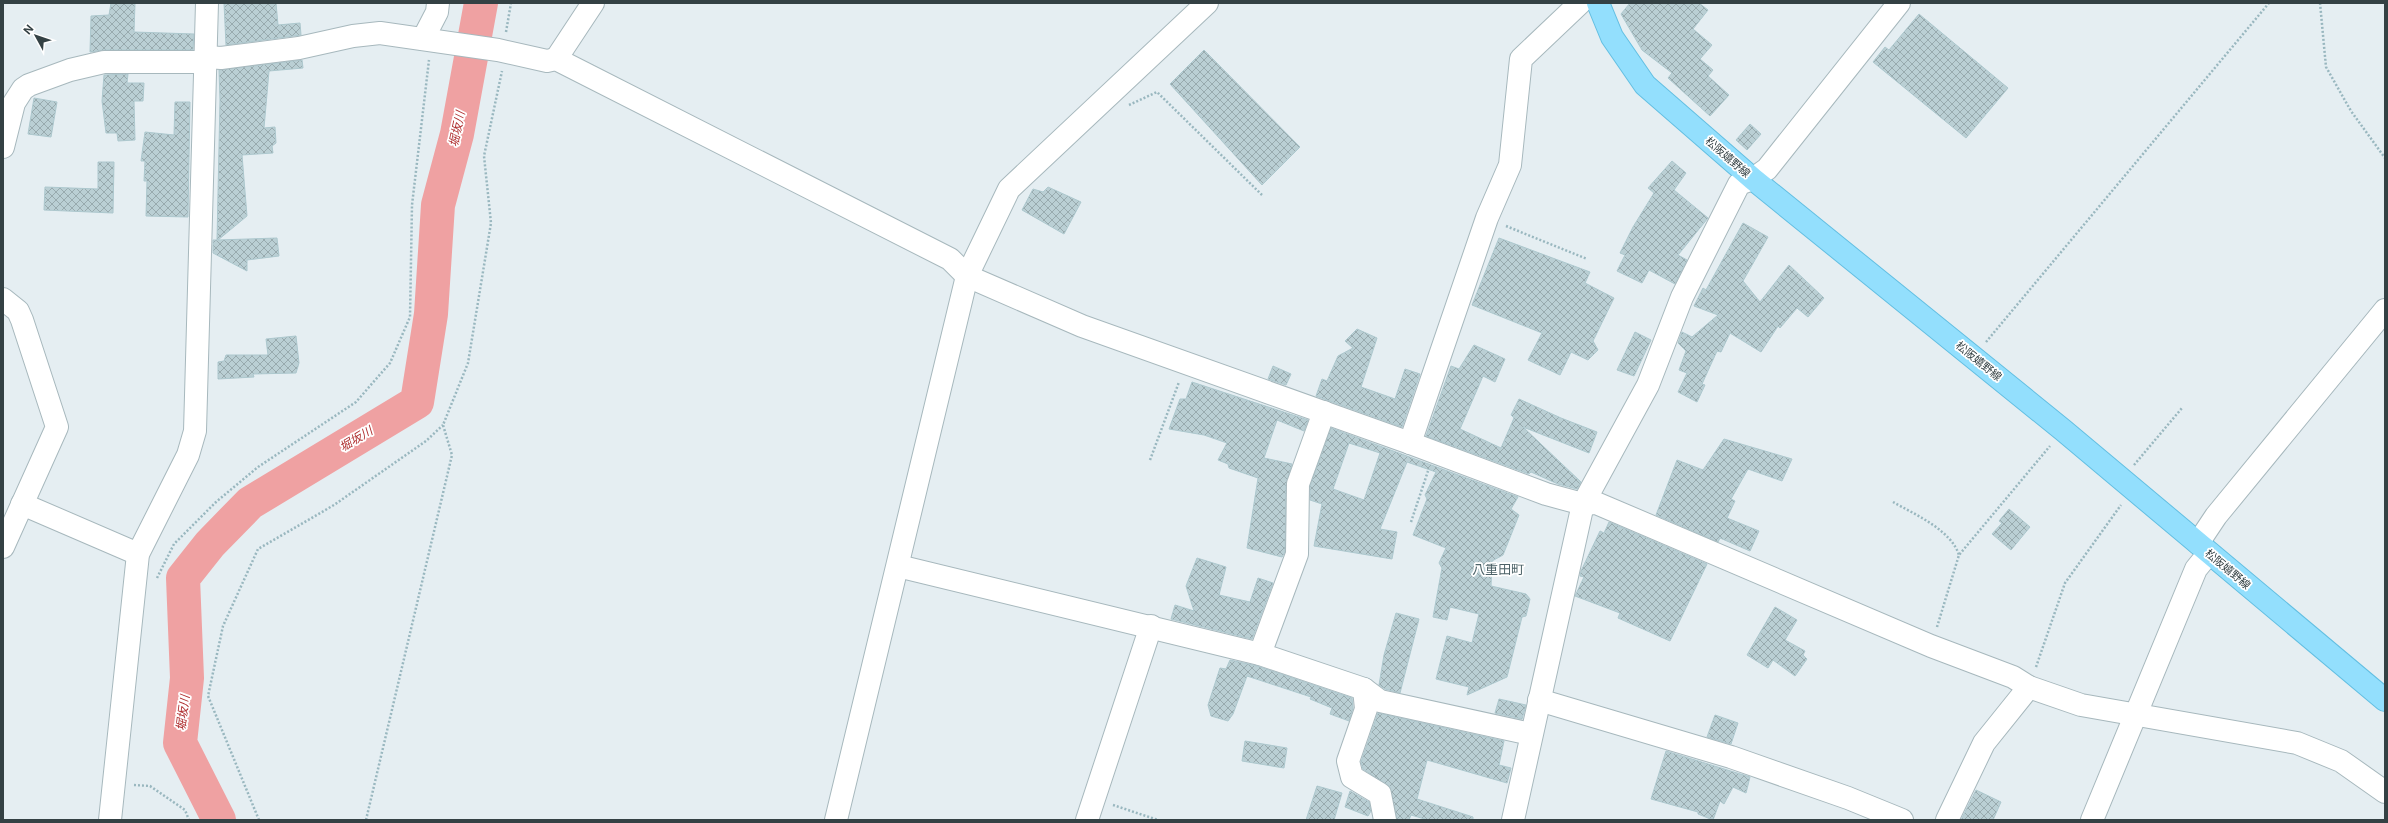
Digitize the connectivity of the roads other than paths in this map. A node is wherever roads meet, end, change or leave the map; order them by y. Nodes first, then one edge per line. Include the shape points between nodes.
1 (208, 3) edge
2 (438, 3) edge
3 (593, 3) edge
4 (1207, 3) edge
5 (1580, 3) edge
6 (1598, 3) edge
7 (1899, 3) edge
8 (429, 40) junction
9 (207, 59) junction
10 (556, 59) junction
11 (3, 147) edge
12 (1753, 179) junction
13 (967, 276) junction
14 (3, 299) edge
15 (2385, 310) edge
16 (1324, 412) junction
17 (1410, 443) junction
18 (22, 504) junction
19 (1583, 504) junction
20 (3, 547) edge
21 (2203, 548) junction
22 (138, 554) junction
23 (898, 566) junction
24 (1151, 626) junction
25 (1260, 654) junction
26 (2029, 687) junction
27 (1364, 689) junction
28 (1539, 700) junction
29 (2385, 700) edge
30 (2137, 715) junction
31 (1531, 734) junction
32 (2385, 792) edge
33 (1862, 813) edge
34 (110, 820) edge
35 (836, 820) edge
36 (1087, 820) edge
37 (1384, 820) edge
38 (1513, 820) edge
39 (1902, 820) edge
40 (1947, 820) edge
41 (2092, 820) edge

1 - 9 street
2 - 8 street
3 - 10 street
4 - 13 street via 1009,189
5 - 17 street via 1521,59 1510,166 1487,218
6 - 12 main road, 松阪嬉野線 via 1612,37 1645,85
7 - 12 street via 1767,169
8 - 9 street via 380,33 346,37 299,48
8 - 10 street via 547,60
9 - 11 street via 104,62 70,70 23,89 9,117
9 - 22 street via 195,431 188,455
10 - 13 street via 950,260
12 - 19 street via 1739,184 1682,297 1648,385
12 - 21 main road, 松阪嬉野線 via 1974,356
13 - 16 street via 1082,326
13 - 23 street
14 - 18 street via 18,311 22,320 57,427
15 - 21 street via 2221,510
16 - 17 street
16 - 25 street via 1298,484 1298,554
17 - 19 street via 1546,494
18 - 20 street
18 - 22 street
19 - 26 street via 1596,502 1931,646 2013,677
19 - 28 street
21 - 29 main road, 松阪嬉野線
21 - 30 street
22 - 34 street
23 - 24 street
23 - 35 street
24 - 25 street
24 - 36 street
25 - 27 street
26 - 30 street via 2081,705
26 - 40 street via 1984,743
27 - 31 street via 1380,701
27 - 37 street via 1366,709 1348,761 1352,777 1380,794
28 - 31 street
28 - 33 street via 1731,757 1848,798
30 - 32 street via 2297,743 2340,761
30 - 41 street
31 - 38 street
33 - 39 street

